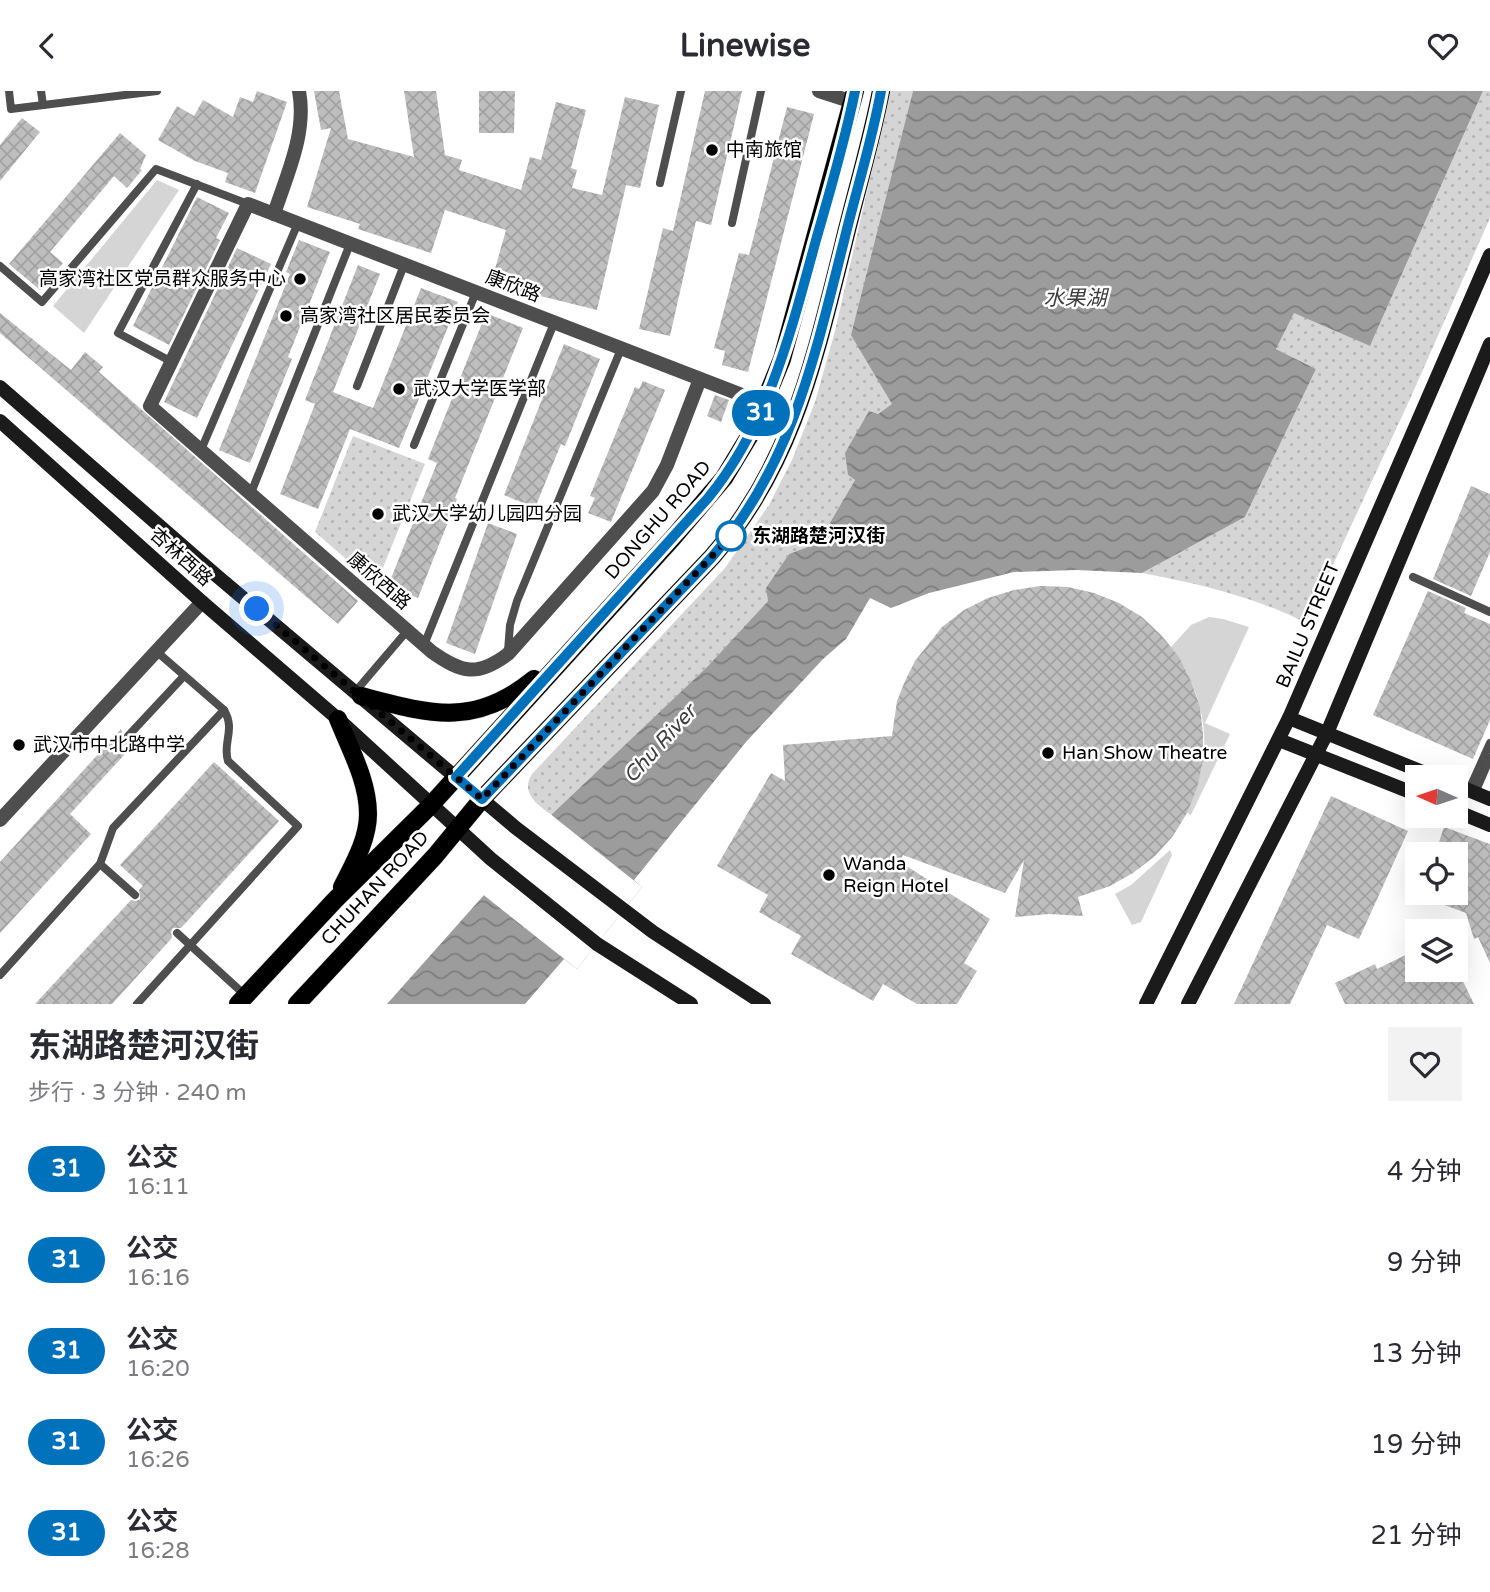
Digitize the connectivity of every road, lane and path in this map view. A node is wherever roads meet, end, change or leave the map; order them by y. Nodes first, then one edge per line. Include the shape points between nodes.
1 (9, 91) edge
2 (41, 91) edge
3 (157, 91) edge
4 (299, 91) edge
5 (681, 91) edge
6 (761, 91) edge
7 (820, 91) edge
8 (881, 91) edge
9 (121, 93) edge
10 (854, 96) edge
11 (43, 105) junction
12 (660, 183) dead end
13 (197, 184) junction
14 (248, 204) junction
15 (274, 214) junction
16 (298, 223) junction
17 (732, 223) dead end
18 (350, 244) junction
19 (1490, 255) edge
20 (404, 265) junction
21 (0, 266) edge
22 (475, 292) junction
23 (554, 323) junction
24 (1490, 344) edge
25 (621, 349) junction
26 (172, 362) junction
27 (700, 379) junction
28 (357, 386) dead end
29 (0, 387) edge
30 (765, 404) junction
31 (0, 421) edge
32 (414, 445) dead end
33 (201, 450) junction
34 (251, 493) junction
35 (1413, 577) dead end
36 (202, 602) junction
37 (1490, 612) edge
38 (407, 631) junction
39 (424, 645) junction
40 (570, 650) junction
41 (156, 651) junction
42 (508, 654) junction
43 (184, 677) junction
44 (358, 694) junction
45 (224, 711) junction
46 (1289, 717) junction
47 (338, 719) junction
48 (1327, 733) junction
49 (128, 736) dead end
50 (1279, 740) junction
51 (1490, 743) edge
52 (1315, 755) junction
53 (1490, 758) edge
54 (1406, 765) edge
55 (456, 777) junction
56 (1468, 786) edge
57 (1468, 787) edge
58 (1405, 790) edge
59 (1468, 791) edge
60 (482, 799) junction
61 (1490, 799) edge
62 (430, 806) junction
63 (1468, 816) edge
64 (0, 820) edge
65 (1490, 825) edge
66 (457, 829) junction
67 (100, 864) junction
68 (135, 895) dead end
69 (335, 900) junction
70 (177, 933) dead end
71 (190, 945) junction
72 (0, 975) edge
73 (242, 1000) edge
74 (137, 1004) edge
75 (297, 1004) edge
76 (691, 1004) edge
77 (764, 1004) edge
78 (1146, 1004) edge
79 (1188, 1004) edge

1 - 11 lane via 11,109
2 - 11 lane
3 - 9 lane
4 - 15 street via 301,128
5 - 12 lane
6 - 17 lane
7 - 10 street
8 - 60 main road via 802,399 761,492 712,557
9 - 11 lane
10 - 30 main road, DONGHU ROAD via 795,315
13 - 14 lane
13 - 21 lane via 156,169 42,302
13 - 26 lane via 118,333
14 - 15 street, 康欣路
14 - 26 street, 康欣西路
15 - 16 street, 康欣路
16 - 18 street, 康欣路
16 - 33 lane
18 - 20 street, 康欣路
18 - 34 lane
19 - 46 main road, BAILU STREET
20 - 22 street, 康欣路
20 - 28 lane
22 - 23 street, 康欣路
22 - 32 lane
23 - 25 street, 康欣路
23 - 39 lane
24 - 48 main road
25 - 27 street, 康欣路
25 - 42 lane via 517,601
26 - 33 street, 康欣西路 via 150,406
27 - 30 street, 康欣路
27 - 42 street, 康欣西路 via 653,491
29 - 44 main road, 杏林西路
30 - 40 main road, DONGHU ROAD via 724,478
31 - 36 main road, 杏林西路
33 - 34 street, 康欣西路
34 - 38 street, 康欣西路
35 - 37 lane
36 - 41 street
36 - 47 main road, 杏林西路
38 - 39 street, 康欣西路
38 - 44 lane
39 - 42 street, 康欣西路 via 464,670 487,667
40 - 44 main road via 525,686 484,709 439,713
40 - 55 main road, DONGHU ROAD
41 - 43 lane
41 - 64 street
43 - 45 lane
43 - 49 lane
44 - 55 main road, 杏林西路
45 - 67 lane via 113,828
45 - 71 lane via 230,726 228,761 298,826
46 - 48 main road
46 - 50 main road, BAILU STREET
47 - 62 main road, 杏林西路
47 - 69 main road via 362,778 368,815 358,854
48 - 52 main road
48 - 54 main road
50 - 52 main road
50 - 78 main road, BAILU STREET
51 - 56 lane
52 - 58 main road
52 - 79 main road
53 - 57 lane
55 - 60 main road
55 - 62 main road, CHUHAN ROAD
59 - 61 main road
60 - 66 main road, CHUHAN ROAD
60 - 77 main road via 624,911
62 - 66 main road
62 - 69 main road, CHUHAN ROAD
63 - 65 main road
66 - 75 main road, CHUHAN ROAD
66 - 76 main road via 597,944
67 - 68 lane
67 - 72 lane
69 - 73 main road, CHUHAN ROAD
70 - 71 lane
71 - 73 lane
71 - 74 lane

